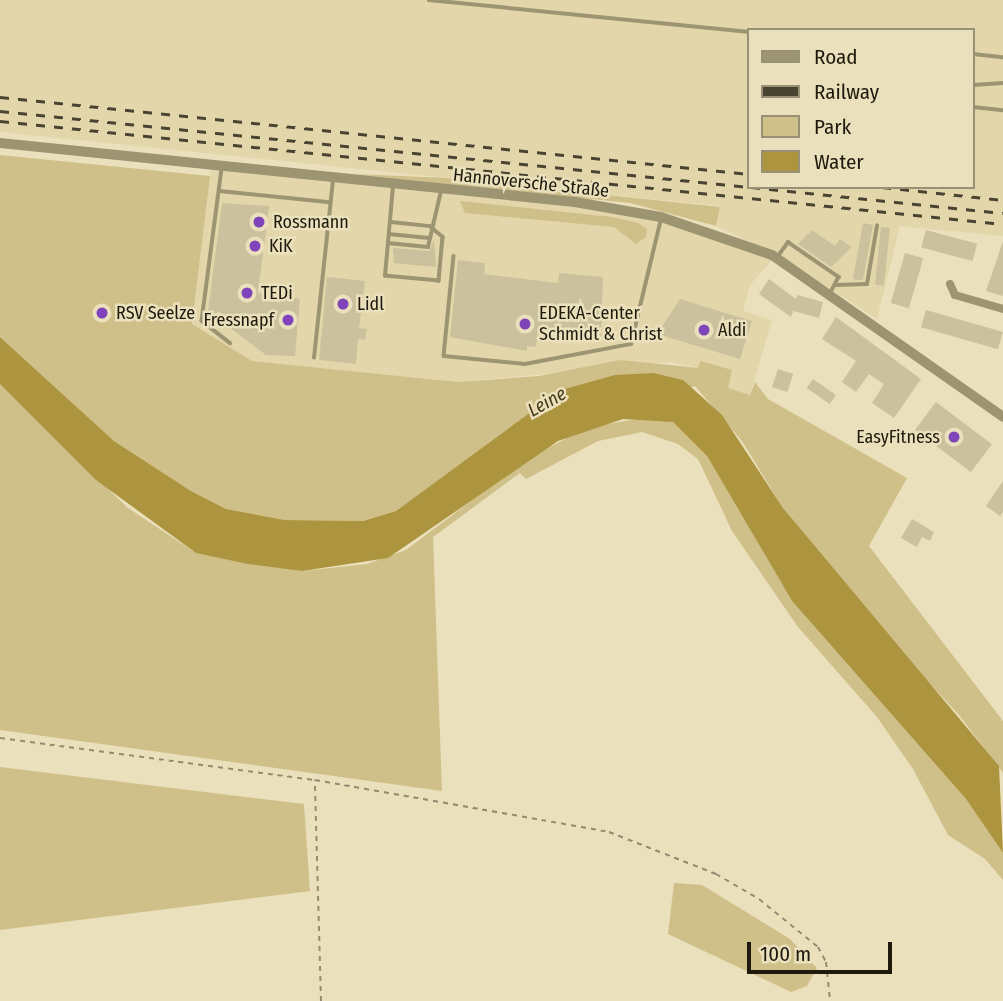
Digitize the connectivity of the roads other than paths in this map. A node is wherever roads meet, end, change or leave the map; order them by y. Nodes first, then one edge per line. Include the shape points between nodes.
1 (429, 0) edge
2 (748, 32) edge
3 (975, 54) edge
4 (1003, 57) edge
5 (1003, 83) edge
6 (975, 85) edge
7 (975, 107) edge
8 (1003, 110) edge
9 (0, 144) edge
10 (223, 166) junction
11 (333, 178) junction
12 (393, 184) junction
13 (442, 189) junction
14 (220, 191) junction
15 (329, 202) junction
16 (661, 217) junction
17 (390, 222) junction
18 (430, 226) junction
19 (877, 226) dead end
20 (388, 234) junction
21 (429, 238) junction
22 (388, 243) junction
23 (454, 256) dead end
24 (776, 258) junction
25 (950, 284) dead end
26 (833, 290) junction
27 (1003, 309) edge
28 (230, 343) dead end
29 (314, 358) dead end
30 (1003, 417) edge

1 - 2 lane
3 - 4 lane
5 - 6 lane
7 - 8 lane
9 - 10 street, Hannoversche Straße
10 - 11 street, Hannoversche Straße
10 - 14 lane
11 - 12 street, Hannoversche Straße
11 - 15 lane
12 - 13 street, Hannoversche Straße
12 - 17 lane
13 - 16 street, Hannoversche Straße
13 - 18 lane
14 - 15 lane
14 - 28 lane via 214,202 202,321
15 - 29 lane
16 - 23 lane via 631,344 525,364 444,356
16 - 24 street, Hannoversche Straße
17 - 18 lane
17 - 20 lane
18 - 21 lane
18 - 22 lane via 443,237 439,281 385,276
19 - 26 lane via 867,284
20 - 21 lane
20 - 22 lane
21 - 22 lane via 428,247
24 - 26 street, Hannoversche Straße
24 - 26 lane via 788,242 839,277
25 - 27 street via 956,295
26 - 30 street, Hannoversche Straße

